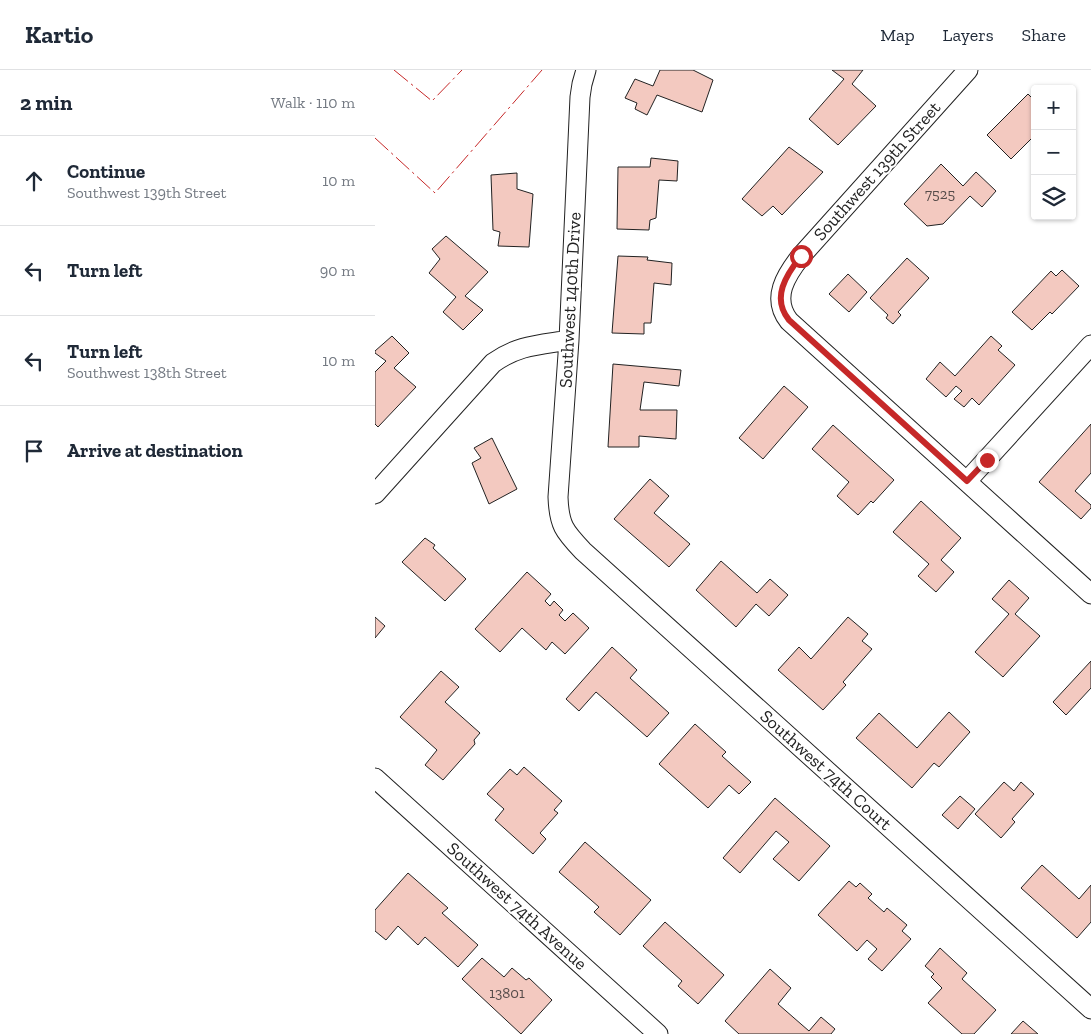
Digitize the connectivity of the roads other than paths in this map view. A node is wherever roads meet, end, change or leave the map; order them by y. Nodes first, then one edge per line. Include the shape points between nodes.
1 (586, 70) edge
2 (968, 70) edge
3 (569, 340) junction
4 (1091, 344) edge
5 (967, 481) junction
6 (375, 494) edge
7 (564, 529) joint
8 (1091, 594) edge
9 (375, 778) edge
10 (1091, 1010) edge
11 (659, 1034) edge

1 - 3 street, Southwest 140th Drive via 580,97
2 - 5 street, Southwest 139th Street via 801,256 783,284 780,302 789,320
3 - 6 street via 514,350 493,364
3 - 7 street, Southwest 140th Drive via 558,497
4 - 5 street
5 - 8 street
7 - 10 street, Southwest 74th Court via 583,551
9 - 11 street, Southwest 74th Avenue

